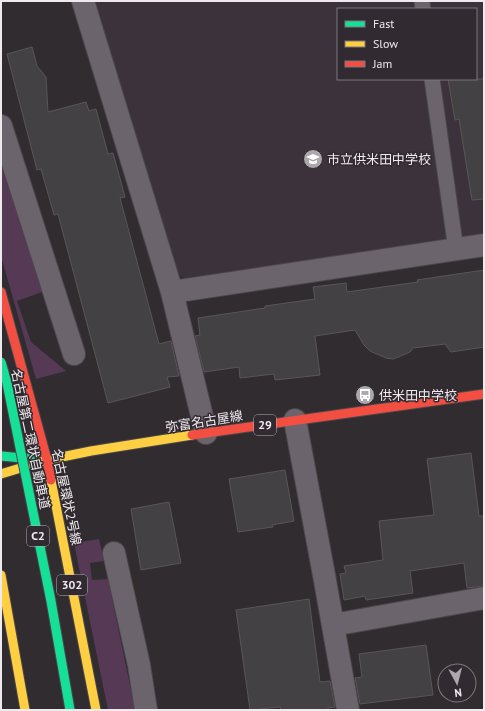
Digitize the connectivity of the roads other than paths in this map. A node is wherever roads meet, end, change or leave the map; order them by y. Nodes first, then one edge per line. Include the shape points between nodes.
1 (82, 1) edge
2 (432, 80) edge
3 (1, 126) edge
4 (484, 245) edge
5 (456, 250) junction
6 (1, 292) edge
7 (172, 292) junction
8 (74, 354) dead end
9 (1, 362) edge
10 (484, 394) edge
11 (295, 420) junction
12 (206, 433) junction
13 (1, 456) edge
14 (47, 460) junction
15 (1, 474) edge
16 (114, 553) dead end
17 (1, 575) edge
18 (484, 598) edge
19 (334, 626) junction
20 (25, 710) edge
21 (70, 710) edge
22 (96, 710) edge
23 (146, 710) edge
24 (348, 710) edge

1 - 7 street
2 - 5 lane
3 - 8 street
4 - 5 street
5 - 7 street
6 - 14 main road, 名古屋環状2号線 / 302
7 - 12 street
9 - 21 main road, 名古屋第二環状自動車道 / C2, bridge via 48,585
10 - 11 main road, 弥富名古屋線 / 29
11 - 12 main road, 弥富名古屋線 / 29
11 - 19 street
12 - 14 main road, 弥富名古屋線 / 29
13 - 14 main road, 弥富名古屋線 / 29
14 - 15 main road, 弥富名古屋線 / 29
14 - 22 main road, 名古屋環状2号線 / 302
16 - 23 street
17 - 20 main road
18 - 19 street
19 - 24 street

